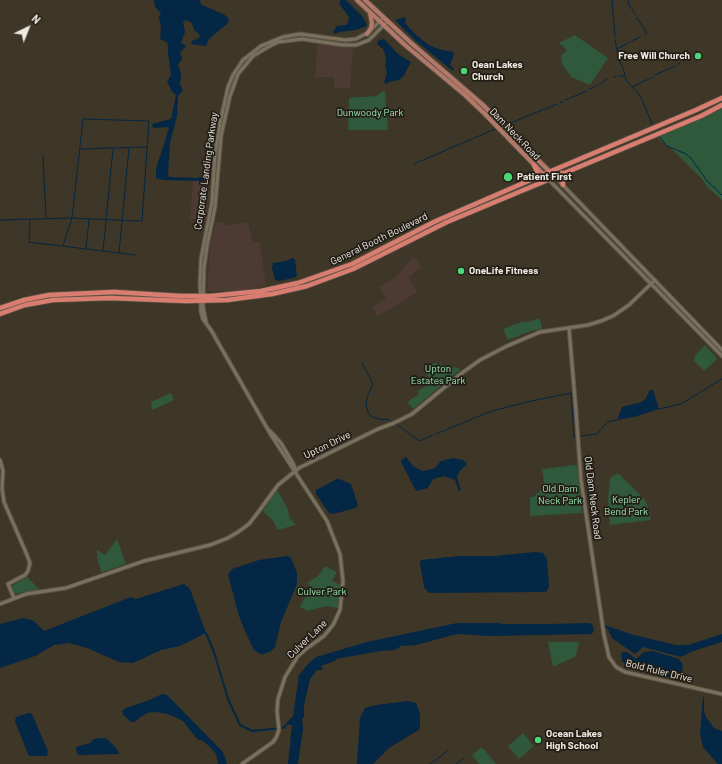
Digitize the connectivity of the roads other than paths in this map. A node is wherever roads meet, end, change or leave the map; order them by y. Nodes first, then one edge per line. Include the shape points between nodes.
1 (357, 0) edge
2 (365, 0) edge
3 (369, 11) junction
4 (384, 17) junction
5 (380, 21) junction
6 (388, 21) junction
7 (384, 25) junction
8 (367, 34) junction
9 (722, 98) edge
10 (722, 106) edge
11 (222, 123) junction
12 (534, 166) junction
13 (214, 172) junction
14 (218, 172) junction
15 (549, 172) junction
16 (562, 173) junction
17 (543, 174) junction
18 (554, 176) junction
19 (535, 178) junction
20 (548, 179) junction
21 (563, 185) junction
22 (599, 224) junction
23 (596, 228) junction
24 (653, 282) junction
25 (202, 299) junction
26 (0, 308) edge
27 (0, 314) edge
28 (569, 328) junction
29 (701, 331) junction
30 (722, 350) edge
31 (722, 356) edge
32 (0, 460) edge
33 (295, 471) junction
34 (14, 598) junction
35 (0, 604) edge
36 (606, 646) joint
37 (722, 694) edge
38 (242, 764) edge

1 - 3 main road, Dam Neck Road
2 - 4 main road, Dam Neck Road
3 - 5 main road, Dam Neck Road
3 - 8 main road via 372,23
4 - 5 street, Corporate Landing Parkway
4 - 6 main road, Dam Neck Road
5 - 7 main road, Dam Neck Road
5 - 8 street, Corporate Landing Parkway
6 - 7 street, Corporate Landing Parkway
6 - 15 main road, Dam Neck Road via 480,102
7 - 11 street, Corporate Landing Parkway via 369,40 356,45 296,39 278,42 262,50 250,60 236,79
7 - 12 main road, Dam Neck Road via 475,104
8 - 11 street, Corporate Landing Parkway via 345,40 313,35 291,35 261,46 243,60 233,75 228,87
9 - 15 highway, General Booth Boulevard
10 - 16 highway, General Booth Boulevard
11 - 13 street, Corporate Landing Parkway
11 - 14 street, Corporate Landing Parkway
12 - 17 main road, Dam Neck Road
12 - 19 highway via 538,171
13 - 14 street
13 - 25 street, Corporate Landing Parkway via 210,214 201,259
14 - 25 street, Corporate Landing Parkway via 215,207 205,259
15 - 17 highway, General Booth Boulevard
15 - 18 main road, Dam Neck Road
16 - 18 highway, General Booth Boulevard
16 - 21 highway
17 - 19 highway, General Booth Boulevard
17 - 20 main road, Dam Neck Road
18 - 20 highway, General Booth Boulevard
18 - 21 street, Dam Neck Road
19 - 25 highway, General Booth Boulevard via 436,221 352,264 320,276 261,291
20 - 23 street, Dam Neck Road
20 - 25 highway, General Booth Boulevard via 447,222 362,265 328,279 272,294 240,299
21 - 22 street, Dam Neck Road
22 - 23 street
22 - 24 street, Dam Neck Road
23 - 24 street, Dam Neck Road
24 - 28 street, Upton Drive via 613,316 595,323
24 - 29 street, Dam Neck Road
25 - 26 highway, General Booth Boulevard via 114,292 64,294 33,298
25 - 27 highway, General Booth Boulevard via 61,300 31,303
25 - 33 street, Culver Lane via 203,319 269,430 281,443
28 - 33 street, Upton Drive via 534,334 497,351 462,373 406,418 378,429
28 - 36 street, Old Dam Neck Road via 581,480
29 - 30 street, Dam Neck Road
29 - 31 street, Dam Neck Road
32 - 34 street via 4,502 30,563 25,575 8,584
33 - 34 street, Upton Drive via 274,490 249,524 222,541 144,561 66,588 33,592
33 - 38 street, Culver Lane via 333,534 343,573 340,610 324,636 298,656 285,677 278,699 278,735 273,742
34 - 35 street, Upton Drive
36 - 37 street, Bold Ruler Drive via 610,660 621,670

